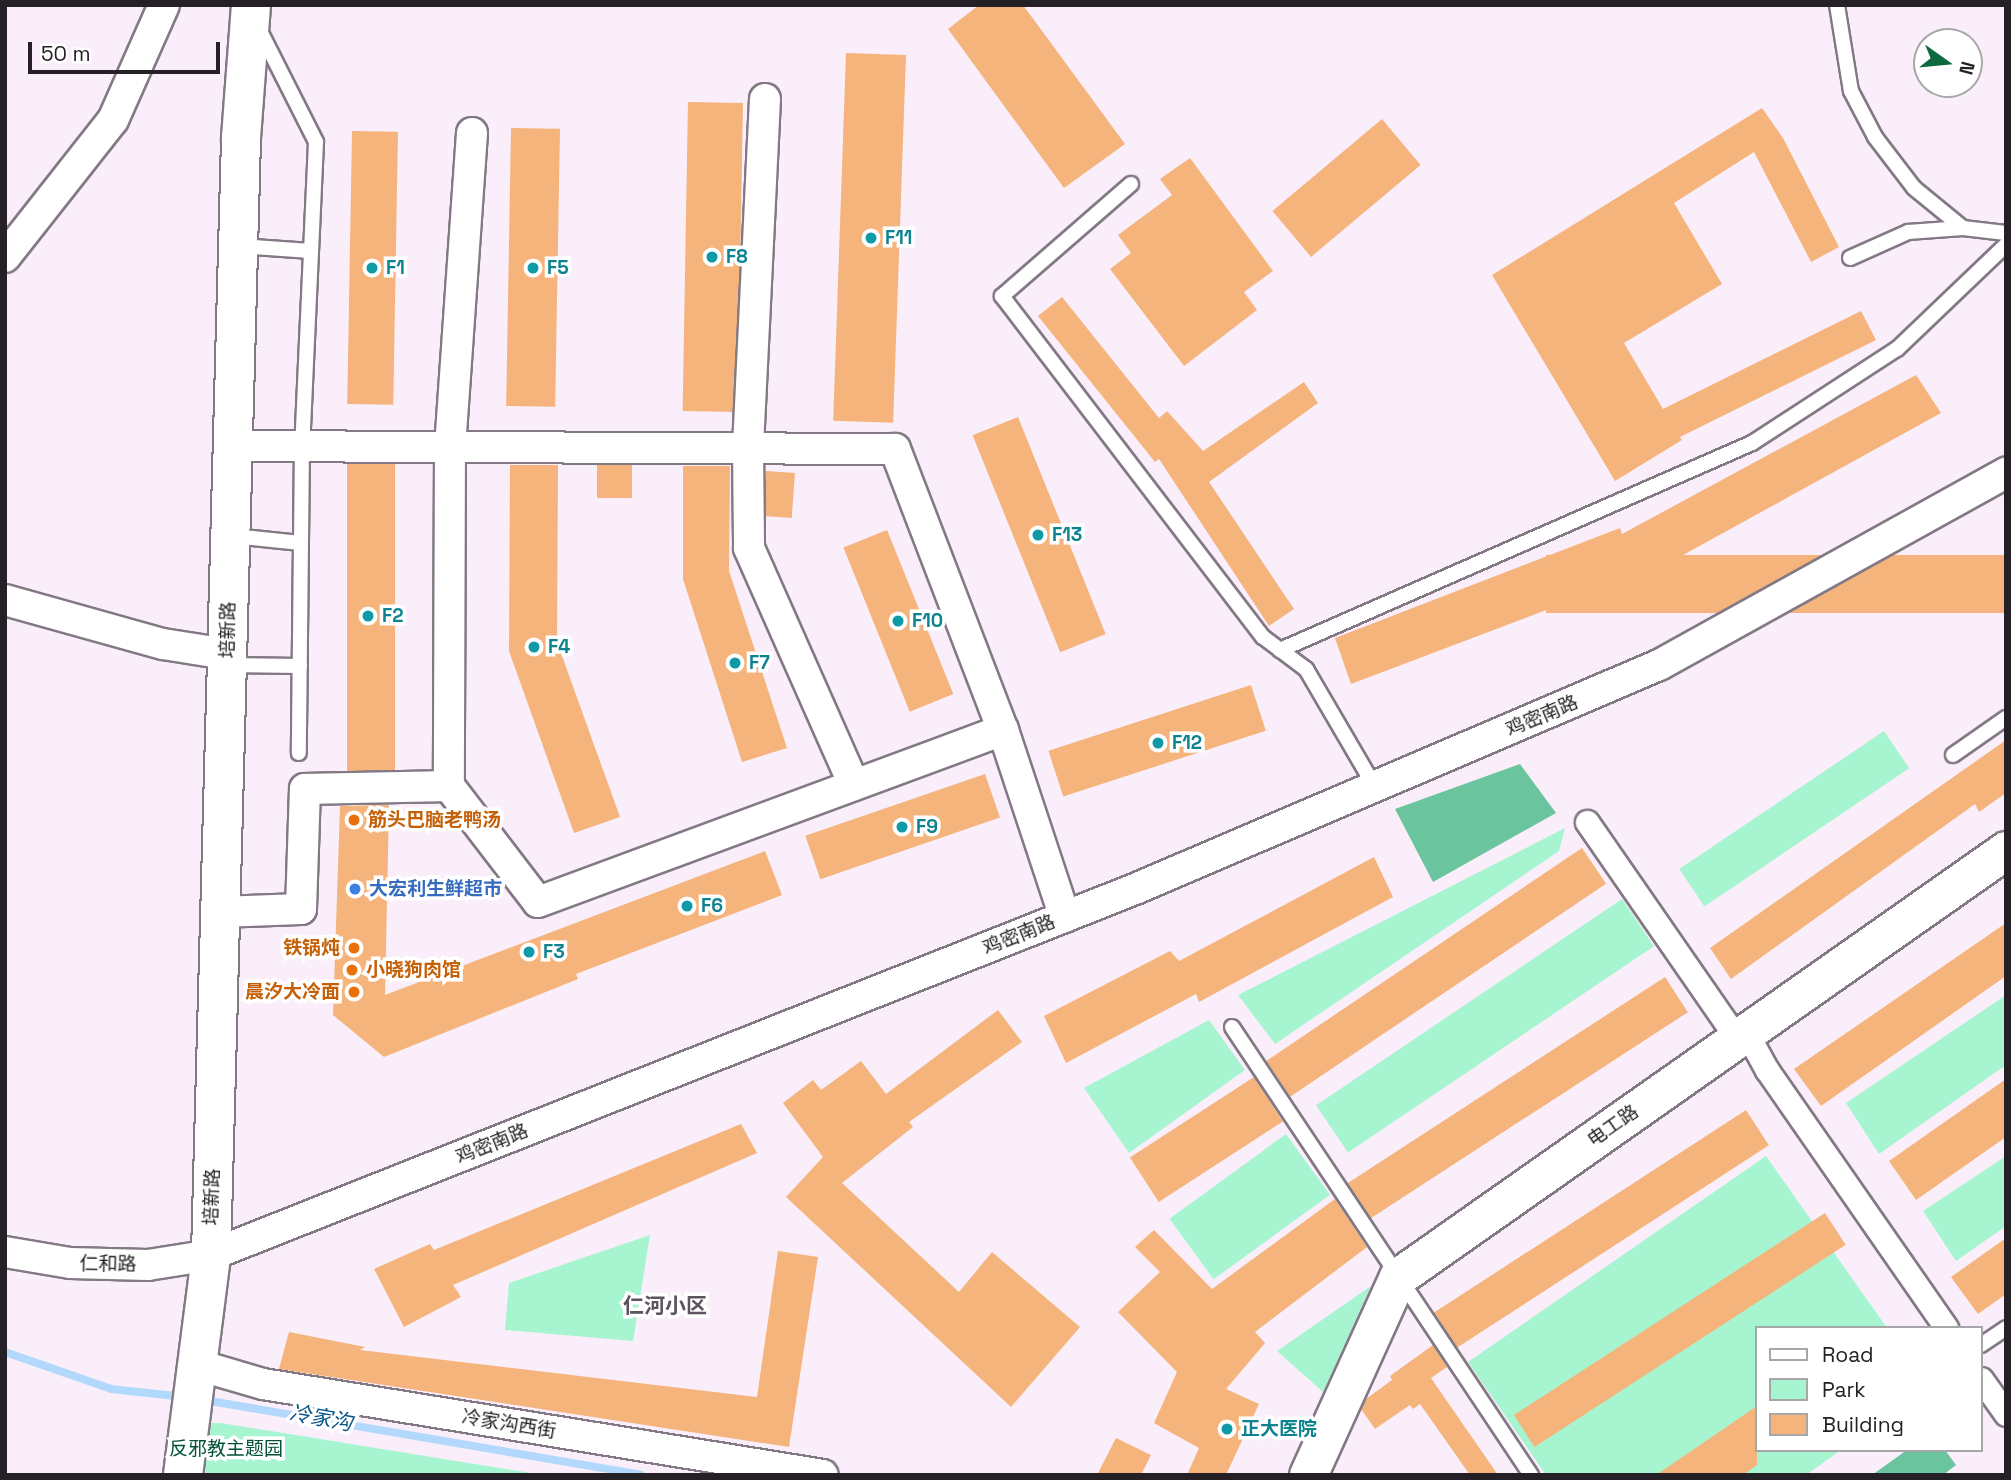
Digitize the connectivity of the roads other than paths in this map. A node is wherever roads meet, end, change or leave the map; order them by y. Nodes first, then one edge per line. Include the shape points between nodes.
1 (164, 5) edge
2 (1837, 5) edge
3 (243, 7) edge
4 (765, 99) dead end
5 (472, 133) dead end
6 (1131, 184) dead end
7 (1964, 228) junction
8 (2006, 233) edge
9 (2006, 244) edge
10 (238, 246) junction
11 (311, 251) junction
12 (5, 257) edge
13 (1850, 258) dead end
14 (233, 446) junction
15 (302, 446) junction
16 (450, 447) junction
17 (748, 448) junction
18 (2006, 473) edge
19 (230, 536) junction
20 (301, 543) junction
21 (5, 600) edge
22 (1280, 650) junction
23 (227, 659) junction
24 (300, 666) junction
25 (2006, 718) edge
26 (1003, 730) junction
27 (299, 752) dead end
28 (1953, 755) dead end
29 (854, 785) junction
30 (449, 786) junction
31 (1375, 787) junction
32 (1587, 822) dead end
33 (2006, 850) edge
34 (220, 912) junction
35 (1065, 916) junction
36 (1232, 1027) dead end
37 (1741, 1036) junction
38 (5, 1252) edge
39 (211, 1255) junction
40 (1398, 1277) junction
41 (1945, 1326) edge
42 (2006, 1328) edge
43 (1983, 1344) edge
44 (198, 1365) junction
45 (1983, 1382) edge
46 (2006, 1414) edge
47 (183, 1475) edge
48 (823, 1475) edge
49 (1308, 1475) edge
50 (1531, 1475) edge

1 - 12 street via 113,120
2 - 7 lane via 1851,91 1875,137 1914,188
3 - 10 highway, 培新路
3 - 11 lane via 316,142
4 - 17 street
5 - 16 street
6 - 22 lane via 1002,296 1263,637
7 - 8 lane
7 - 13 lane via 1908,232
9 - 22 lane via 1897,349 1752,443
10 - 11 lane
10 - 14 highway, 培新路
11 - 15 lane
14 - 15 street
14 - 19 highway, 培新路
15 - 16 street
15 - 20 lane
16 - 17 street
16 - 30 street
17 - 26 street via 895,449
17 - 29 street via 748,548
18 - 31 street, 鸡密南路 via 1659,666
19 - 20 lane
19 - 23 highway, 培新路
20 - 24 lane
21 - 23 street
22 - 31 lane via 1306,669
23 - 24 lane
23 - 34 highway, 培新路
24 - 27 lane
25 - 28 lane
26 - 29 street
26 - 35 street
29 - 30 street via 538,902
30 - 34 street via 305,789 301,909
31 - 35 street, 鸡密南路
32 - 37 street
33 - 37 street, 电工路
34 - 39 highway, 培新路
35 - 39 street, 鸡密南路
36 - 40 lane
37 - 40 street, 电工路
37 - 41 street
38 - 39 street, 仁和路 via 70,1263 148,1265
39 - 44 highway
40 - 49 street
40 - 50 lane
42 - 43 lane
44 - 47 highway
44 - 48 street, 冷家沟西街 via 263,1384
45 - 46 street

